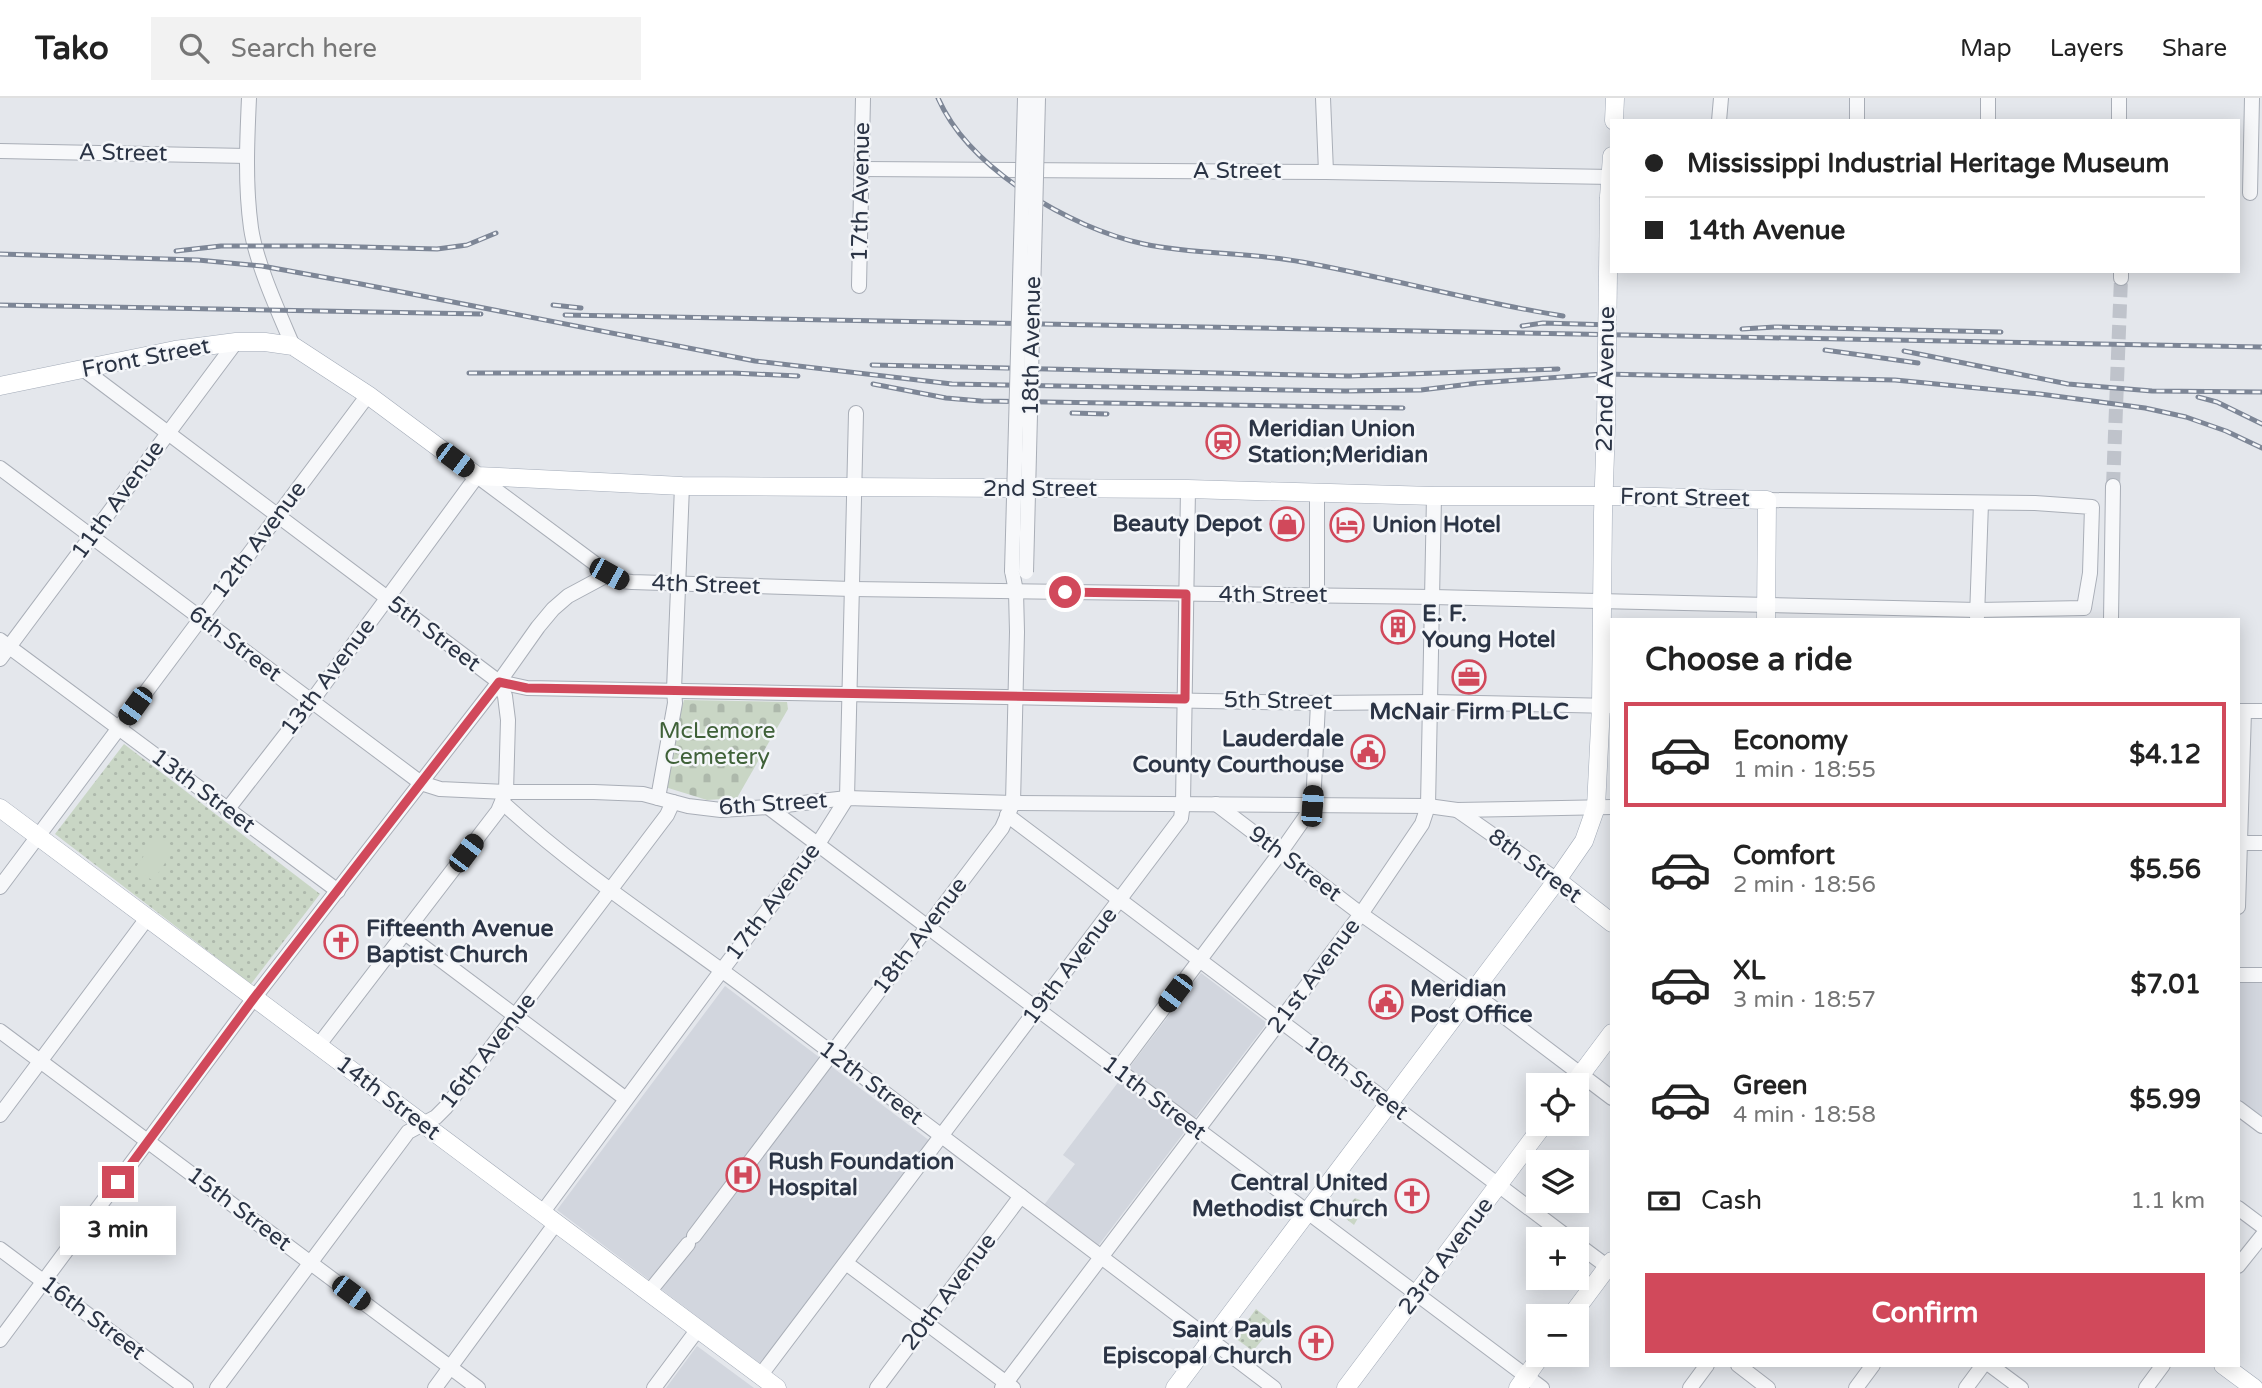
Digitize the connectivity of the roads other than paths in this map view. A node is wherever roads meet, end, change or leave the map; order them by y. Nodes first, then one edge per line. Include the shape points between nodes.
1 (249, 98) edge
2 (863, 98) edge
3 (1025, 98) edge
4 (1038, 98) edge
5 (1323, 98) edge
6 (1615, 98) edge
7 (1721, 98) edge
8 (1857, 98) edge
9 (1988, 98) edge
10 (2119, 98) edge
11 (2252, 98) edge
12 (1614, 119) edge
13 (1720, 119) edge
14 (1857, 119) edge
15 (1988, 119) edge
16 (2119, 119) edge
17 (0, 151) edge
18 (247, 156) junction
19 (862, 169) junction
20 (1326, 172) junction
21 (1610, 177) edge
22 (1610, 187) edge
23 (2250, 193) edge
24 (859, 286) dead end
25 (236, 342) junction
26 (293, 346) junction
27 (83, 369) junction
28 (0, 386) edge
29 (368, 396) junction
30 (856, 413) dead end
31 (167, 433) junction
32 (0, 468) edge
33 (477, 476) junction
34 (682, 486) junction
35 (2113, 486) tunnel mouth
36 (854, 488) junction
37 (1188, 489) junction
38 (1317, 492) junction
39 (1434, 496) junction
40 (1603, 496) junction
41 (1768, 500) junction
42 (1980, 503) junction
43 (278, 514) junction
44 (91, 537) junction
45 (1019, 571) junction
46 (2090, 573) junction
47 (609, 574) junction
48 (2112, 575) junction
49 (679, 584) junction
50 (852, 589) junction
51 (1016, 591) junction
52 (1186, 594) junction
53 (1317, 595) junction
54 (1433, 597) junction
55 (387, 599) junction
56 (1603, 602) junction
57 (1766, 612) edge
58 (1977, 615) edge
59 (200, 617) junction
60 (2111, 618) edge
61 (3, 648) edge
62 (499, 682) junction
63 (674, 690) junction
64 (849, 692) junction
65 (1016, 696) junction
66 (1185, 699) junction
67 (311, 702) junction
68 (1431, 702) junction
69 (1318, 703) junction
70 (1606, 706) edge
71 (2241, 711) edge
72 (2262, 711) edge
73 (119, 728) junction
74 (2240, 777) edge
75 (421, 783) junction
76 (504, 797) junction
77 (658, 798) junction
78 (847, 798) junction
79 (673, 802) junction
80 (1183, 803) junction
81 (1216, 804) junction
82 (1312, 806) junction
83 (1428, 806) junction
84 (768, 807) junction
85 (1604, 807) edge
86 (0, 808) edge
87 (1010, 809) junction
88 (227, 810) junction
89 (1457, 810) junction
90 (38, 836) junction
91 (2240, 843) edge
92 (2262, 843) edge
93 (818, 844) junction
94 (1280, 853) junction
95 (1557, 880) junction
96 (0, 887) edge
97 (612, 890) junction
98 (338, 891) junction
99 (1119, 900) junction
100 (1361, 914) junction
101 (148, 918) junction
102 (1610, 921) edge
103 (927, 928) junction
104 (405, 933) junction
105 (1200, 961) junction
106 (722, 970) junction
107 (2240, 975) edge
108 (2262, 975) edge
109 (1472, 992) junction
110 (254, 998) junction
111 (1037, 1010) junction
112 (516, 1016) junction
113 (1280, 1021) junction
114 (0, 1031) edge
115 (1610, 1036) edge
116 (318, 1046) junction
117 (832, 1054) junction
118 (40, 1061) junction
119 (1117, 1070) junction
120 (1568, 1073) edge
121 (1581, 1073) edge
122 (1589, 1086) edge
123 (1610, 1097) edge
124 (626, 1099) junction
125 (1389, 1103) junction
126 (2240, 1110) edge
127 (0, 1115) edge
128 (422, 1123) junction
129 (2262, 1126) edge
130 (1197, 1130) junction
131 (942, 1136) junction
132 (1535, 1136) edge
133 (148, 1142) junction
134 (1499, 1185) junction
135 (1021, 1196) junction
136 (2240, 1210) edge
137 (1307, 1212) junction
138 (549, 1218) junction
139 (2262, 1226) edge
140 (1554, 1227) edge
141 (2262, 1236) edge
142 (0, 1249) edge
143 (1589, 1252) edge
144 (1101, 1256) junction
145 (311, 1263) junction
146 (846, 1263) junction
147 (2240, 1264) edge
148 (1610, 1266) edge
149 (44, 1282) junction
150 (649, 1292) junction
151 (1416, 1295) junction
152 (1580, 1304) edge
153 (926, 1323) junction
154 (698, 1329) junction
155 (0, 1340) edge
156 (1212, 1340) junction
157 (1533, 1367) edge
158 (1706, 1367) edge
159 (1741, 1367) edge
160 (1872, 1367) edge
161 (1982, 1367) edge
162 (1993, 1367) edge
163 (2162, 1367) edge
164 (2226, 1367) edge
165 (450, 1368) junction
166 (760, 1376) junction
167 (1522, 1382) edge
168 (1007, 1386) edge
169 (186, 1388) edge
170 (217, 1388) edge
171 (435, 1388) edge
172 (478, 1388) edge
173 (654, 1388) edge
174 (777, 1388) edge
175 (877, 1388) edge
176 (1175, 1388) edge
177 (1274, 1388) edge
178 (1346, 1388) edge
179 (1542, 1388) edge
180 (1690, 1388) edge
181 (1768, 1388) edge
182 (1856, 1388) edge
183 (1966, 1388) edge
184 (2021, 1388) edge
185 (2146, 1388) edge
186 (2254, 1388) edge

1 - 18 street
2 - 19 street, 17th Avenue
3 - 45 street, bridge
4 - 45 street, 18th Avenue, bridge
5 - 20 street
6 - 12 main road
7 - 13 street
8 - 14 street
9 - 15 street
10 - 16 street
11 - 23 street
17 - 18 street, A Street
18 - 26 street via 251,230
19 - 20 street, A Street
19 - 24 street, 17th Avenue
20 - 21 street, A Street
22 - 40 main road, 22nd Avenue, bridge
25 - 26 main road, Front Street
25 - 27 main road, Front Street
25 - 31 street, 11th Avenue
26 - 29 main road, 4th Street
27 - 28 main road, Front Street
27 - 31 street, 5th Street
29 - 33 main road, 4th Street
29 - 43 street, 12th Avenue
30 - 36 street
31 - 43 street, 5th Street
31 - 44 street, 11th Avenue
32 - 44 street, 6th Street
33 - 34 main road, 2nd Street
33 - 47 street, 4th Street
33 - 55 street, 13th Avenue
34 - 36 main road, 2nd Street
34 - 49 street
35 - 48 street
36 - 37 main road, 2nd Street
36 - 50 street
37 - 38 main road, 2nd Street
37 - 52 street, 19th Avenue
38 - 39 main road, 2nd Street
38 - 53 street
39 - 40 main road, 2nd Street
39 - 54 street, 21st Avenue
40 - 41 main road, Front Street
40 - 56 main road, 22nd Avenue
41 - 42 street
41 - 57 main road
42 - 46 street via 2092,507
42 - 58 street
43 - 55 street, 5th Street
43 - 59 street, 12th Avenue
44 - 59 street, 6th Street
44 - 61 street, 11th Avenue
45 - 51 street, 18th Avenue
46 - 48 street
46 - 58 street, 4th Street via 2084,607
47 - 49 street, 4th Street via 621,581
47 - 62 street via 568,596 553,610
48 - 60 street
49 - 50 street, 4th Street
49 - 63 street
50 - 51 street, 4th Street
50 - 64 street
51 - 52 street, 4th Street
51 - 65 street, 18th Avenue
52 - 53 street, 4th Street
52 - 66 street, 19th Avenue
53 - 54 street, 4th Street
54 - 56 street, 4th Street
54 - 68 street, 21st Avenue
55 - 62 street, 5th Street
55 - 67 street, 13th Avenue
56 - 57 street, 4th Street
56 - 70 main road, 22nd Avenue
57 - 58 street, 4th Street
59 - 67 street, 6th Street
59 - 73 street, 12th Avenue
61 - 73 street, 13th Street
62 - 63 street, 5th Street via 527,688
62 - 75 street
62 - 76 street via 507,707
63 - 64 street, 5th Street
63 - 77 street
64 - 65 street, 5th Street
64 - 78 street
65 - 66 street, 5th Street
65 - 87 street, 18th Avenue
66 - 69 street, 5th Street
66 - 80 street, 19th Avenue
67 - 75 street, 6th Street
67 - 88 street, 13th Avenue
68 - 69 street, 5th Street
68 - 70 street, 5th Street
68 - 83 street, 21st Avenue
69 - 82 street
70 - 85 main road, 22nd Avenue
71 - 72 street
71 - 74 street
73 - 88 street, 13th Street
73 - 90 street, 12th Avenue
75 - 76 street, 6th Street
75 - 98 street
76 - 77 street, 6th Street via 626,793
76 - 97 street, 12th Street via 523,821
76 - 104 street
77 - 79 street, 6th Street
78 - 84 street, 6th Street
78 - 87 street, 6th Street
78 - 93 street, 17th Avenue
79 - 84 street, 6th Street via 705,809
79 - 97 street, 16th Avenue
80 - 81 street, 6th Street
80 - 87 street, 6th Street
80 - 99 street, 19th Avenue via 1181,818
81 - 82 street, 6th Street
81 - 94 street, 9th Street
82 - 83 street, 6th Street
82 - 94 street
83 - 89 street, 6th Street
83 - 100 street, 21st Avenue via 1422,824
84 - 93 street, 11th Street
85 - 89 street, 6th Street
85 - 95 main road, 22nd Avenue
86 - 90 main road, 14th Street
87 - 99 street, 10th Street
87 - 103 street, 18th Avenue via 1002,828
88 - 98 street, 13th Street
89 - 95 street, 8th Street
90 - 96 street, 12th Avenue
90 - 101 main road, 14th Street
91 - 92 street
93 - 103 street, 11th Street
93 - 106 street, 17th Avenue
94 - 100 street, 9th Street
94 - 105 street
95 - 102 main road, 8th Street
95 - 109 main road, 22nd Avenue
97 - 106 street, 12th Street
97 - 112 street, 16th Avenue
98 - 110 street
99 - 105 street, 10th Street
99 - 111 street, 19th Avenue
100 - 109 street, 9th Street
100 - 113 street, 21st Avenue
101 - 110 main road, 14th Street
101 - 118 street
103 - 111 street, 11th Street
103 - 117 street, 18th Avenue
104 - 112 street
104 - 116 street
105 - 113 street, 10th Street
105 - 119 street
106 - 117 street, 12th Street
106 - 124 street, 17th Avenue
107 - 108 street
109 - 120 street, 9th Street
109 - 125 main road, 22nd Avenue
110 - 116 main road, 14th Street
110 - 133 street
111 - 119 street, 11th Street
111 - 131 street, 19th Avenue
112 - 124 street
112 - 128 street, 16th Avenue via 446,1107
113 - 125 street, 10th Street
113 - 130 street, 21st Avenue
114 - 118 street, 15th Street
115 - 121 main road
116 - 128 main road, 14th Street
117 - 131 street, 12th Street
117 - 150 street, 18th Avenue
118 - 127 street
118 - 133 street, 15th Street
119 - 130 street, 11th Street
122 - 123 street, 9th Street
124 - 138 street, 17th Avenue
125 - 134 street, 10th Street
125 - 137 main road, 22nd Avenue
126 - 129 street
128 - 138 main road, 14th Street
128 - 145 street, 16th Avenue via 408,1132
130 - 137 street, 11th Street
130 - 144 street, 21st Avenue
131 - 135 street, 12th Street
131 - 146 street, 19th Avenue
132 - 134 main road, 23rd Avenue
133 - 145 street, 15th Street
133 - 149 street
134 - 140 street, 10th Street
134 - 151 main road, 23rd Avenue
135 - 144 street, 12th Street
135 - 153 street, 20th Avenue
136 - 139 street
137 - 151 street, 11th Street
137 - 156 main road, 22nd Avenue
138 - 150 main road, 14th Street
138 - 165 street, 17th Avenue
141 - 147 street
142 - 149 street, 16th Street
143 - 148 street
144 - 156 street, 12th Street
144 - 168 street, 21st Avenue
145 - 165 street, 15th Street
145 - 170 street, 16th Avenue
146 - 153 street
146 - 166 street, 19th Avenue
148 - 152 main road
149 - 155 street
149 - 169 street, 16th Street
150 - 154 main road, 14th Street
151 - 167 street, 11th Street
151 - 178 main road, 23rd Avenue
153 - 168 street
153 - 175 street, 20th Avenue
154 - 166 main road, 14th Street
154 - 173 street
156 - 176 main road, 22nd Avenue
156 - 177 street, 12th Street
157 - 167 main road
158 - 180 street
159 - 181 street
160 - 182 street
161 - 183 street
162 - 184 street
163 - 185 street
164 - 186 main road
165 - 171 street, 17th Avenue
165 - 172 street, 15th Street
166 - 174 main road, 14th Street
167 - 179 street, 11th Street

